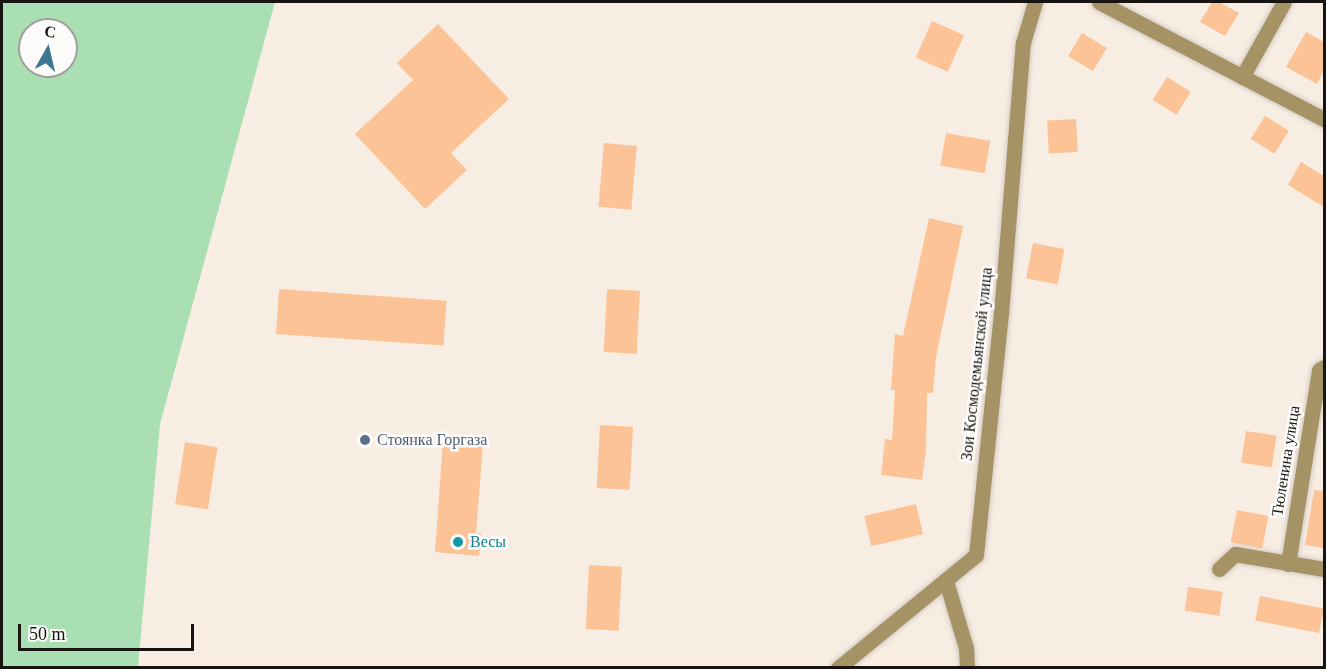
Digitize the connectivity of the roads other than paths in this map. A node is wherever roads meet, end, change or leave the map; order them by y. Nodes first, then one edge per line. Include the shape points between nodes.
1 (1035, 2) edge
2 (1099, 2) edge
3 (1284, 2) edge
4 (1242, 76) junction
5 (1324, 119) edge
6 (1324, 367) edge
7 (1288, 564) junction
8 (1219, 569) dead end
9 (1324, 569) edge
10 (946, 581) junction
11 (838, 668) edge
12 (968, 668) edge

1 - 10 street, Зои Космодемьянской улица via 1023,43 976,555
2 - 4 street
3 - 4 street
4 - 5 street
6 - 7 street, Тюленина улица via 1319,370
7 - 8 street via 1235,554
7 - 9 street
10 - 11 street, Зои Космодемьянской улица
10 - 12 street

